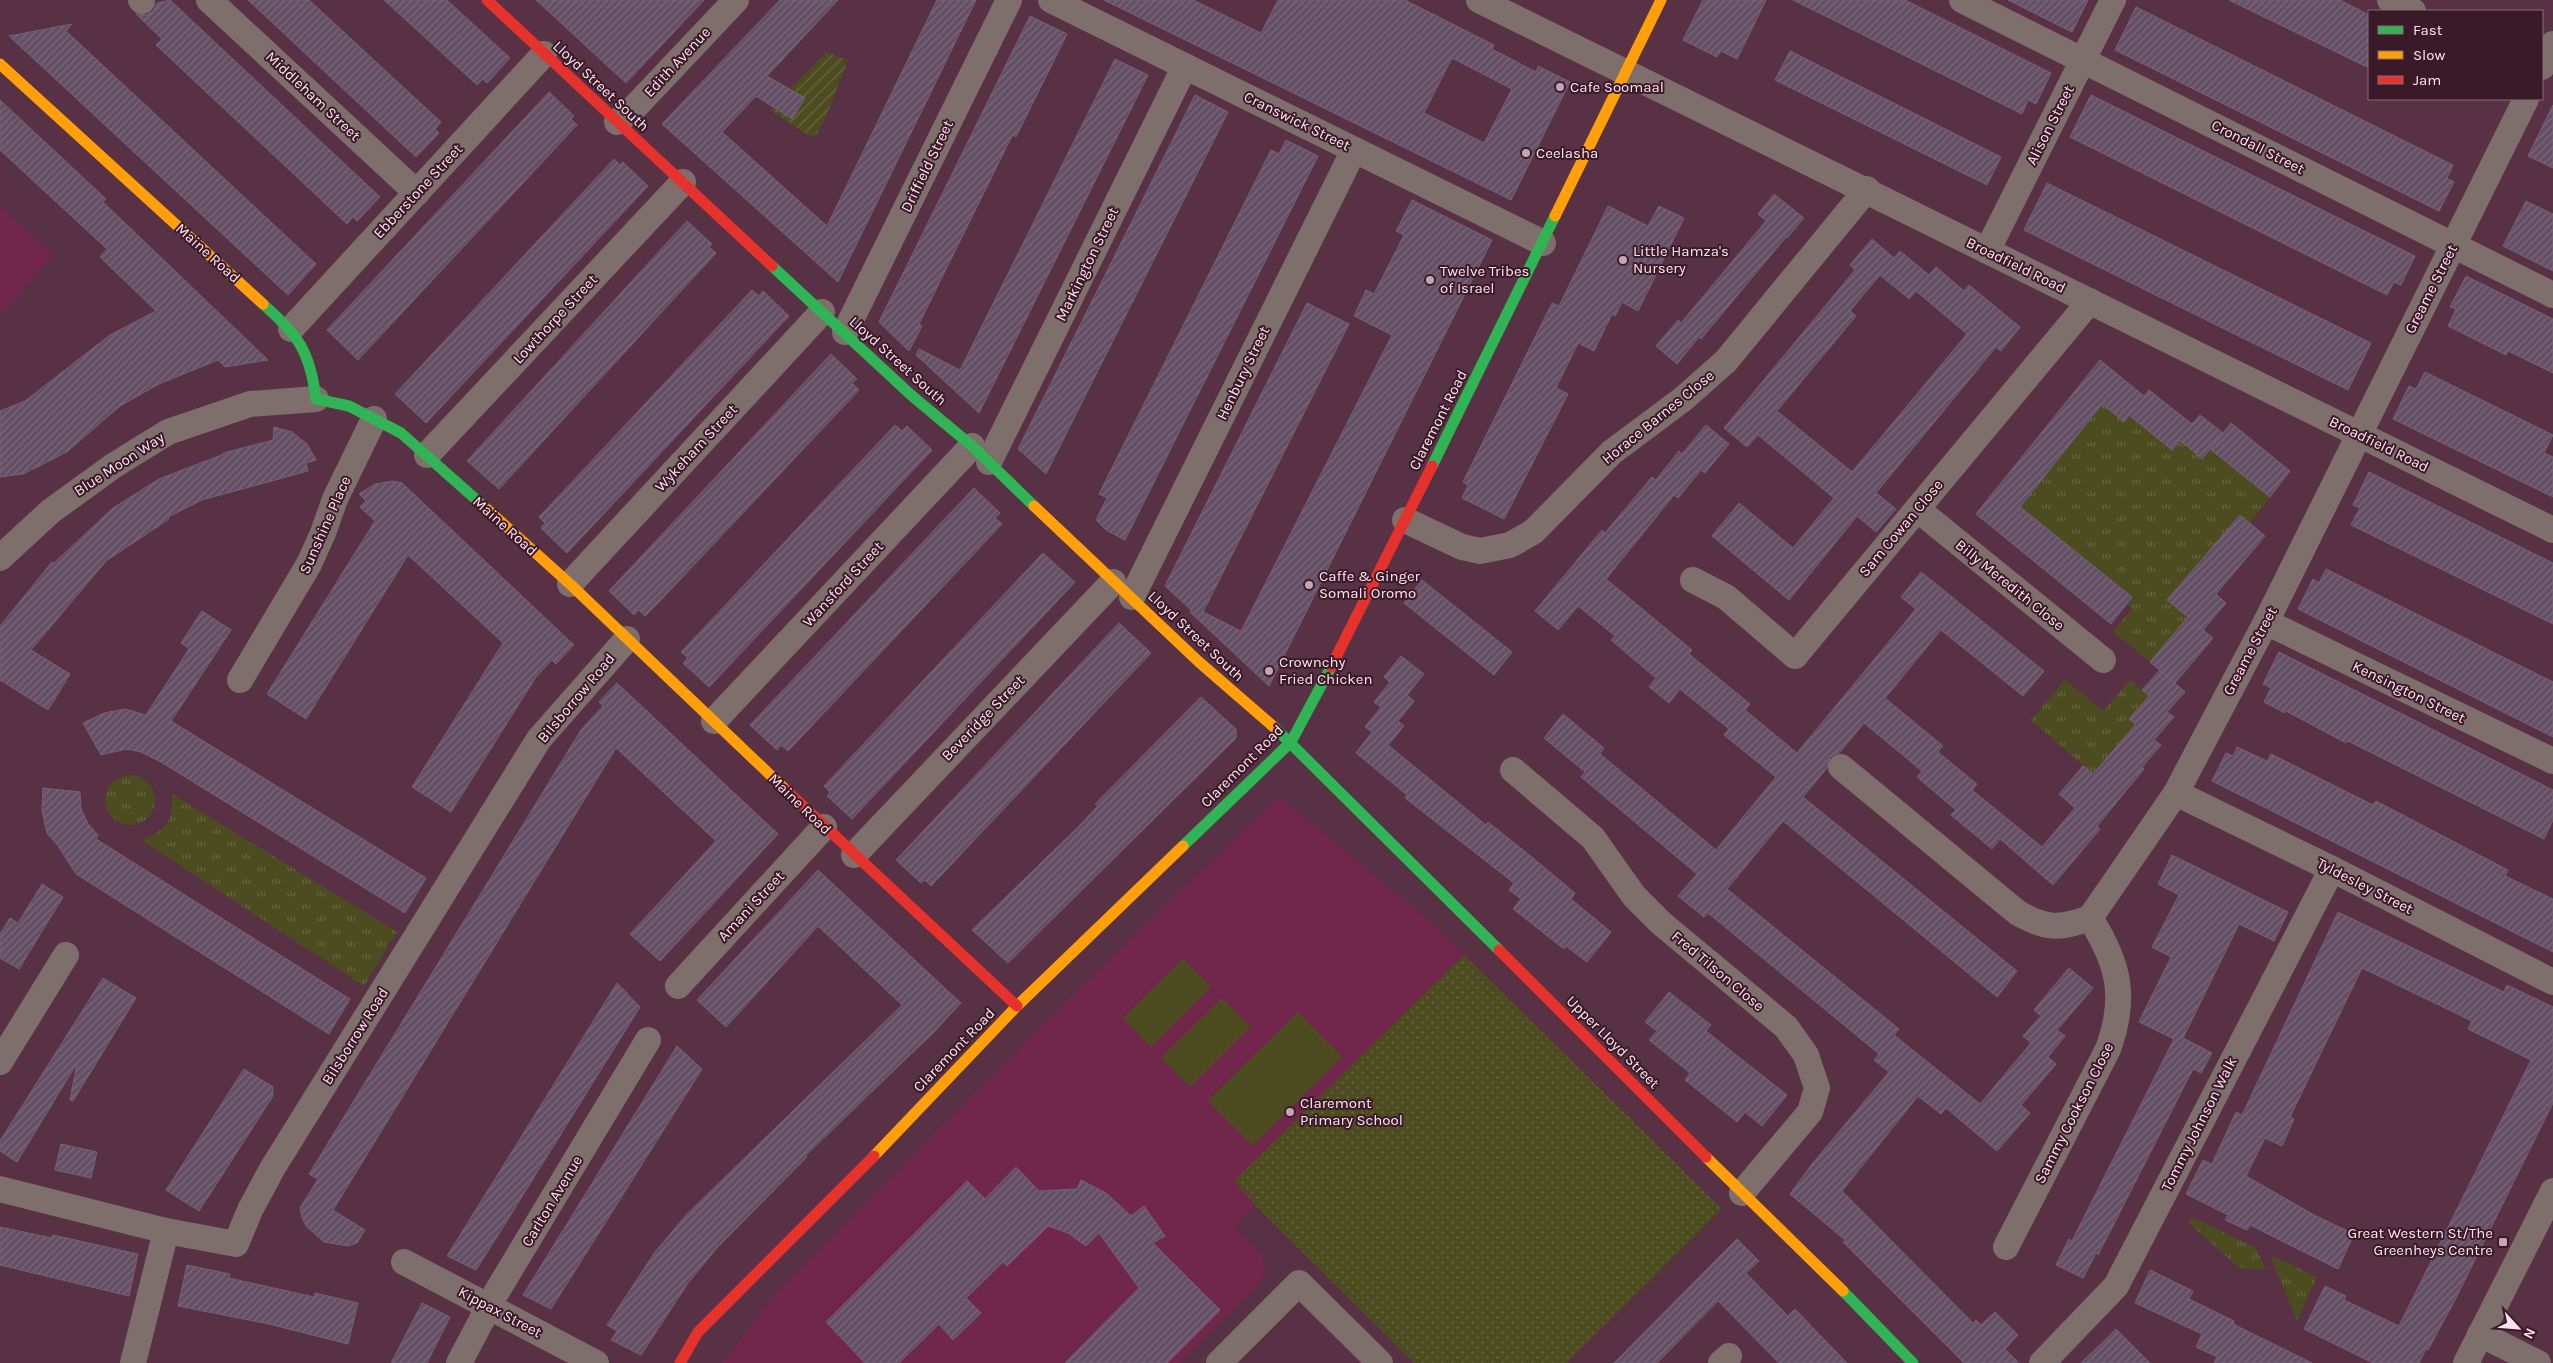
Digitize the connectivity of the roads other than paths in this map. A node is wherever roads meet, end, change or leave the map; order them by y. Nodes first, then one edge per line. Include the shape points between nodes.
1 (209, 0) edge
2 (487, 0) edge
3 (736, 0) edge
4 (1009, 0) edge
5 (1051, 0) edge
6 (1479, 0) edge
7 (1661, 0) edge
8 (1962, 0) edge
9 (2113, 0) edge
10 (2390, 0) edge
11 (2411, 10) edge
12 (2553, 44) edge
13 (544, 54) junction
14 (2083, 59) junction
15 (0, 64) edge
16 (2543, 65) edge
17 (1185, 66) junction
18 (1625, 72) junction
19 (2526, 100) edge
20 (617, 122) junction
21 (1354, 150) junction
22 (683, 182) junction
23 (1867, 189) junction
24 (417, 193) junction
25 (1543, 243) junction
26 (2454, 246) junction
27 (1987, 251) junction
28 (2553, 295) edge
29 (2090, 301) junction
30 (822, 312) junction
31 (291, 329) junction
32 (845, 332) junction
33 (316, 399) junction
34 (374, 419) junction
35 (2358, 434) junction
36 (981, 454) junction
37 (427, 455) junction
38 (1917, 509) junction
39 (1405, 520) junction
40 (2553, 530) edge
41 (0, 558) edge
42 (1693, 580) dead end
43 (570, 584) junction
44 (1122, 590) junction
45 (2266, 622) junction
46 (627, 639) junction
47 (2103, 660) dead end
48 (240, 680) dead end
49 (714, 721) junction
50 (1291, 742) junction
51 (2553, 761) edge
52 (1841, 767) dead end
53 (1513, 770) dead end
54 (2176, 793) junction
55 (824, 828) junction
56 (854, 855) junction
57 (2332, 869) junction
58 (2090, 918) junction
59 (66, 955) dead end
60 (2553, 982) edge
61 (678, 986) dead end
62 (1017, 1006) junction
63 (648, 1040) dead end
64 (0, 1062) edge
65 (0, 1189) edge
66 (2553, 1191) edge
67 (1742, 1193) junction
68 (166, 1231) junction
69 (2006, 1248) dead end
70 (404, 1262) dead end
71 (489, 1306) junction
72 (2480, 1334) junction
73 (133, 1363) edge
74 (459, 1363) edge
75 (596, 1363) edge
76 (680, 1363) edge
77 (1219, 1363) edge
78 (1380, 1363) edge
79 (1913, 1363) edge
80 (2042, 1363) edge
81 (2466, 1363) edge
82 (2538, 1363) edge

1 - 24 street, Middleham Street
2 - 13 street, Lloyd Street South
3 - 20 street, Edith Avenue
4 - 32 street, Driffield Street
5 - 17 street, Cranswick Street
6 - 18 street, Broadfield Road
7 - 18 street, Claremont Road
8 - 14 street, Crondall Street
9 - 14 street, Alison Street
10 - 11 street
12 - 16 street
13 - 20 street, Lloyd Street South
13 - 24 street, Ebberstone Street
14 - 26 street, Crondall Street
14 - 27 street, Alison Street
15 - 31 street, Maine Road
17 - 21 street, Cranswick Street
17 - 36 street, Markington Street
18 - 23 street, Broadfield Road
18 - 25 street, Claremont Road
19 - 26 street, Greame Street
20 - 22 street, Lloyd Street South
21 - 25 street, Cranswick Street
21 - 44 street, Henbury Street
22 - 30 street, Lloyd Street South
22 - 37 street, Lowthorpe Street
23 - 27 street, Broadfield Road
23 - 39 street, Horace Barnes Close via 1726,361 1683,399 1612,452 1533,532 1510,545 1480,551 1462,547
24 - 31 street, Ebberstone Street
25 - 39 street, Claremont Road
26 - 28 street, Crondall Street
26 - 35 street, Greame Street
27 - 29 street, Broadfield Road
29 - 35 street, Broadfield Road
29 - 38 street, Sam Cowan Close
30 - 32 street, Lloyd Street South
30 - 43 street, Wykeham Street
31 - 33 street, Maine Road via 310,361
32 - 36 street, Lloyd Street South via 911,395
33 - 34 street, Maine Road via 349,406
33 - 41 street, Blue Moon Way via 250,404 168,432 113,466 51,511
34 - 37 street, Maine Road via 401,433
34 - 48 street, Sunshine Place via 335,499 309,564
35 - 40 street, Broadfield Road
35 - 45 street, Greame Street
36 - 44 street, Lloyd Street South
36 - 49 street, Wansford Street
37 - 43 street, Maine Road
38 - 42 street, Sam Cowan Close via 1794,656 1726,597
38 - 47 street, Billy Meredith Close
39 - 50 street, Claremont Road
43 - 46 street, Maine Road
44 - 50 street, Lloyd Street South
44 - 56 street, Beveridge Street
45 - 51 street, Kensington Street
45 - 54 street, Greame Street
46 - 49 street, Maine Road
46 - 68 street, Bilsborrow Road via 539,739 272,1169 236,1244
49 - 55 street, Maine Road
50 - 62 street, Claremont Road
50 - 67 street, Upper Lloyd Street
52 - 58 street via 2018,913 2037,924 2066,927
53 - 67 street, Fred Tilson Close via 1592,838 1634,896 1661,923 1786,1027 1806,1054 1817,1088 1810,1112
54 - 57 street, Tyldesley Street
54 - 58 street, Greame Street
55 - 56 street, Maine Road
55 - 61 street, Amani Street
56 - 62 street, Maine Road
57 - 60 street, Tyldesley Street
57 - 80 street, Tommy Johnson Walk via 2116,1286
58 - 69 street, Sammy Cookson Close via 2107,944 2116,975 2119,1002 2114,1032
59 - 64 street
62 - 76 street, Claremont Road via 868,1163 698,1332
63 - 71 street, Carlton Avenue
65 - 68 street, Bilsborrow Road
66 - 72 street
67 - 79 street, Upper Lloyd Street via 1808,1254
68 - 73 street
70 - 71 street, Kippax Street
71 - 74 street, Carlton Avenue
71 - 75 street, Kippax Street
72 - 81 street
72 - 82 street
77 - 78 street via 1299,1283

